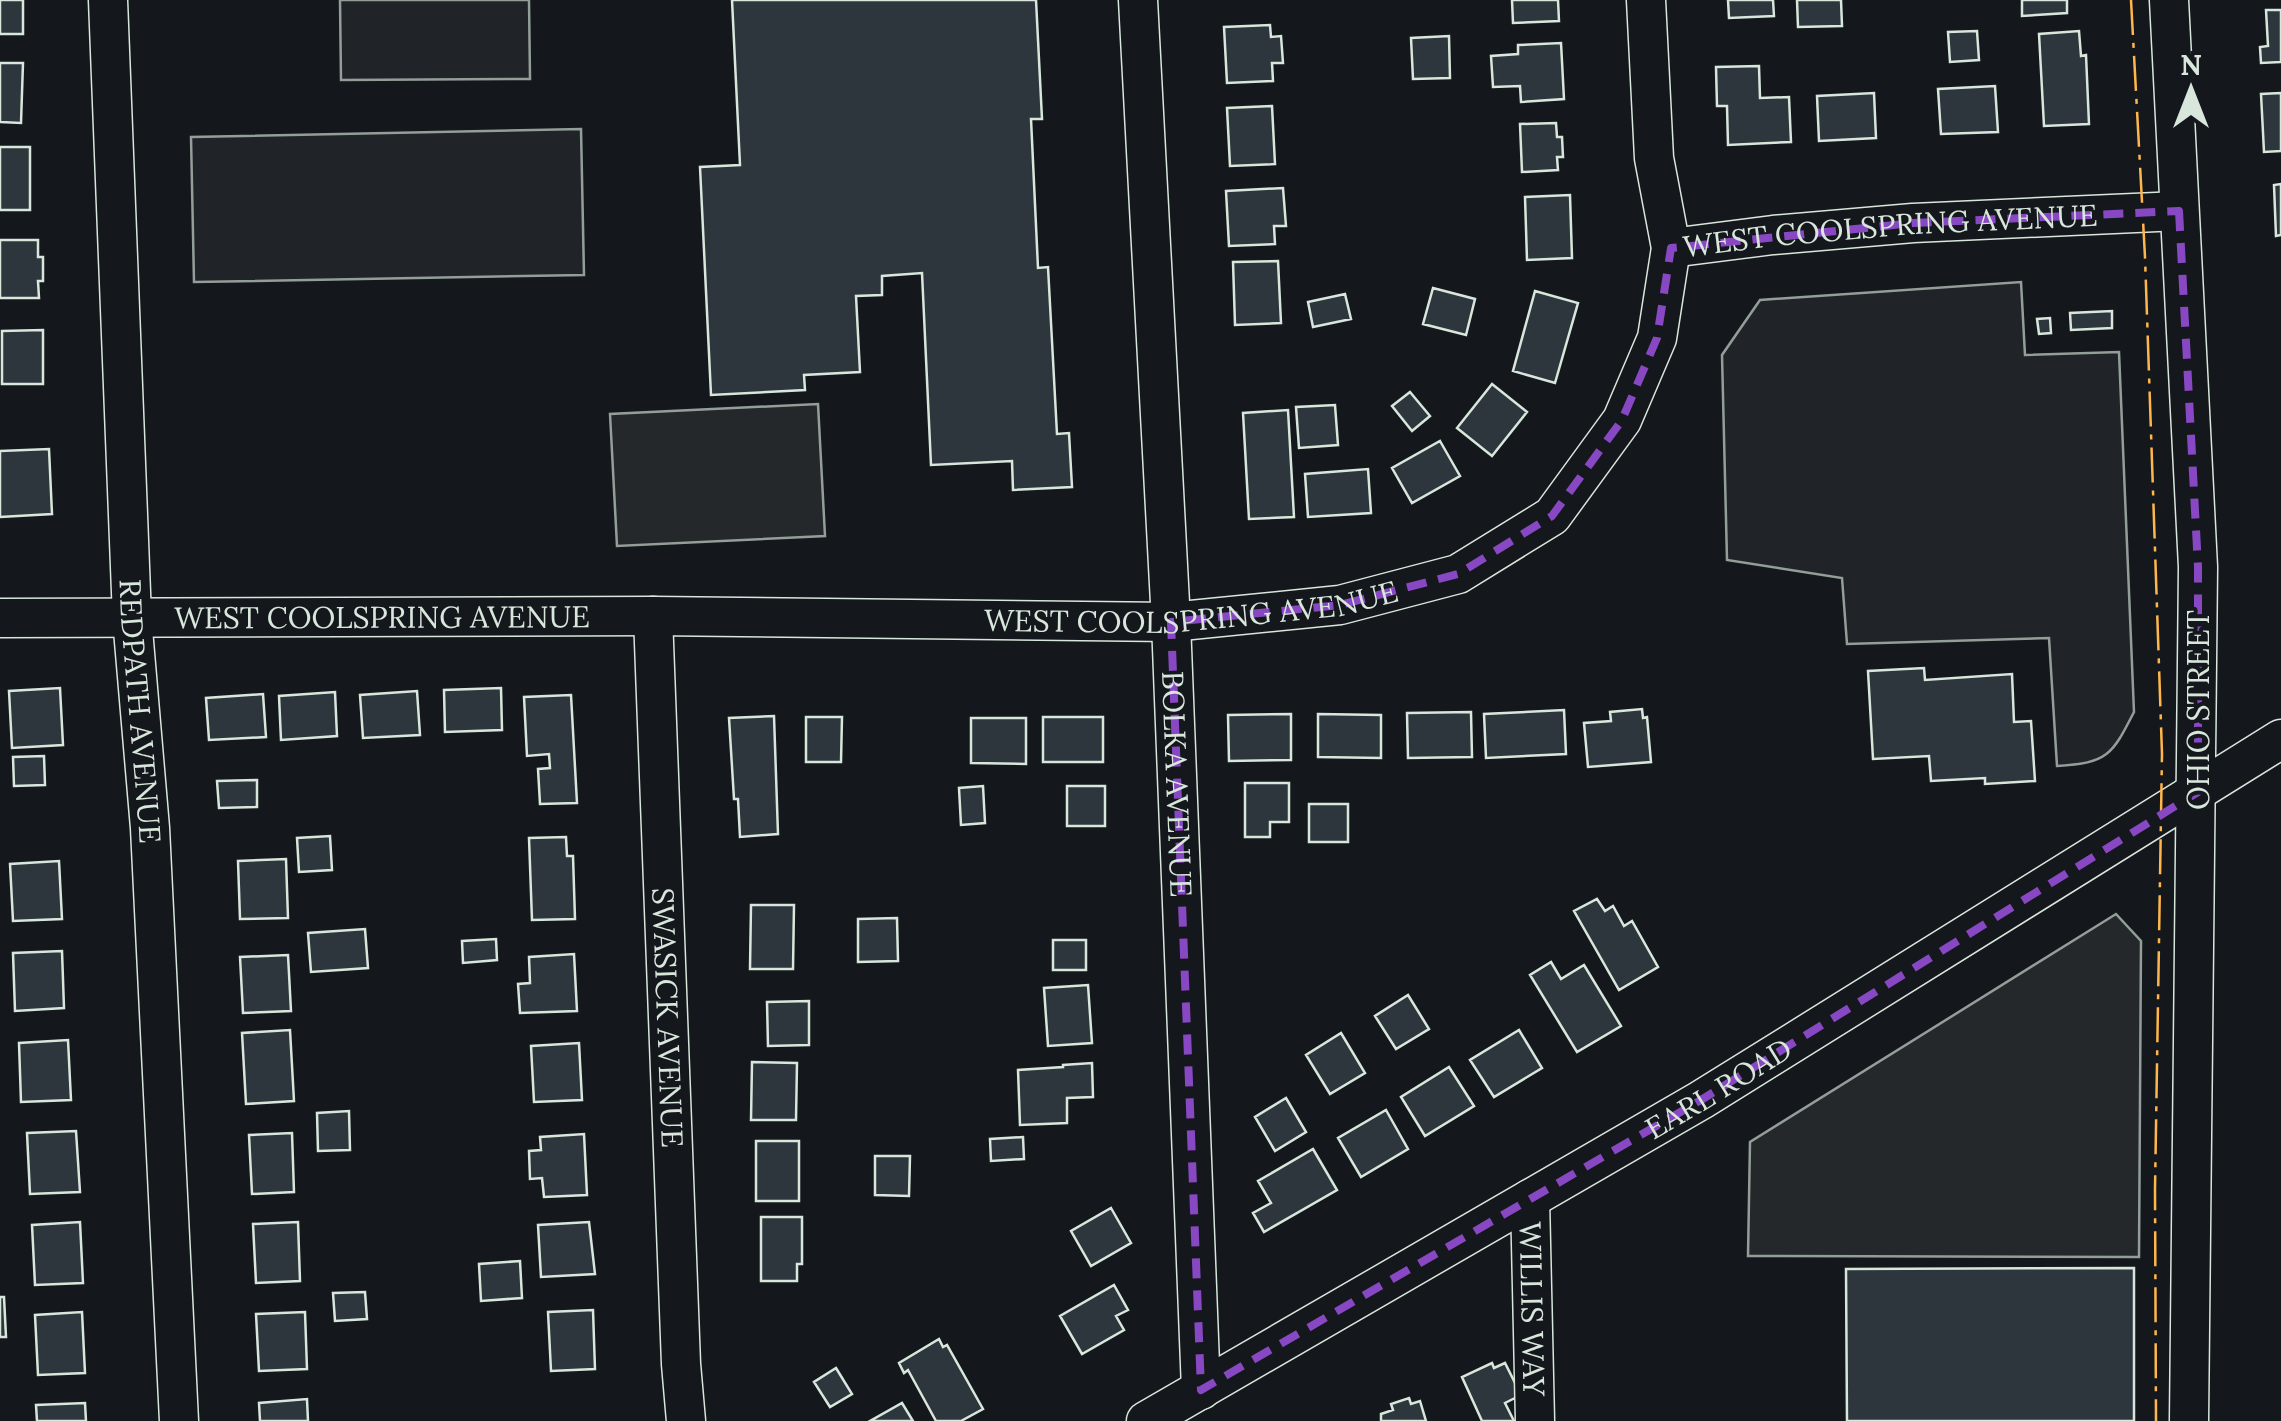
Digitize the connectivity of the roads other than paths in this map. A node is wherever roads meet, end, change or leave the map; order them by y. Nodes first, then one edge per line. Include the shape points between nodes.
1 (108, 0) edge
2 (1138, 0) edge
3 (1646, 0) edge
4 (2169, 0) edge
5 (2180, 211) junction
6 (1671, 248) junction
7 (653, 616) junction
8 (0, 618) edge
9 (132, 618) junction
10 (1171, 622) junction
11 (2281, 740) edge
12 (2198, 792) junction
13 (1530, 1199) junction
14 (1201, 1390) junction
15 (179, 1421) edge
16 (686, 1421) edge
17 (1146, 1421) edge
18 (1536, 1421) edge
19 (2190, 1421) edge

1 - 9 street, REDPATH AVENUE
2 - 10 street, BOLKA AVENUE
3 - 6 street via 1654,158
4 - 5 street, OHIO STREET
5 - 6 street, WEST COOLSPRING AVENUE via 1913,223
5 - 12 street, OHIO STREET via 2198,568
6 - 10 street, WEST COOLSPRING AVENUE via 1657,338 1622,420 1552,516 1458,574 1340,605
7 - 9 street, WEST COOLSPRING AVENUE
7 - 10 street, WEST COOLSPRING AVENUE
7 - 16 street, SWASICK AVENUE
8 - 9 street, WEST COOLSPRING AVENUE
9 - 15 street, REDPATH AVENUE via 150,828
10 - 14 street, BOLKA AVENUE
11 - 12 street, EARL ROAD
12 - 13 street, EARL ROAD
12 - 19 street, OHIO STREET
13 - 14 street, EARL ROAD
13 - 18 street, WILLIS WAY
14 - 17 street, EARL ROAD

